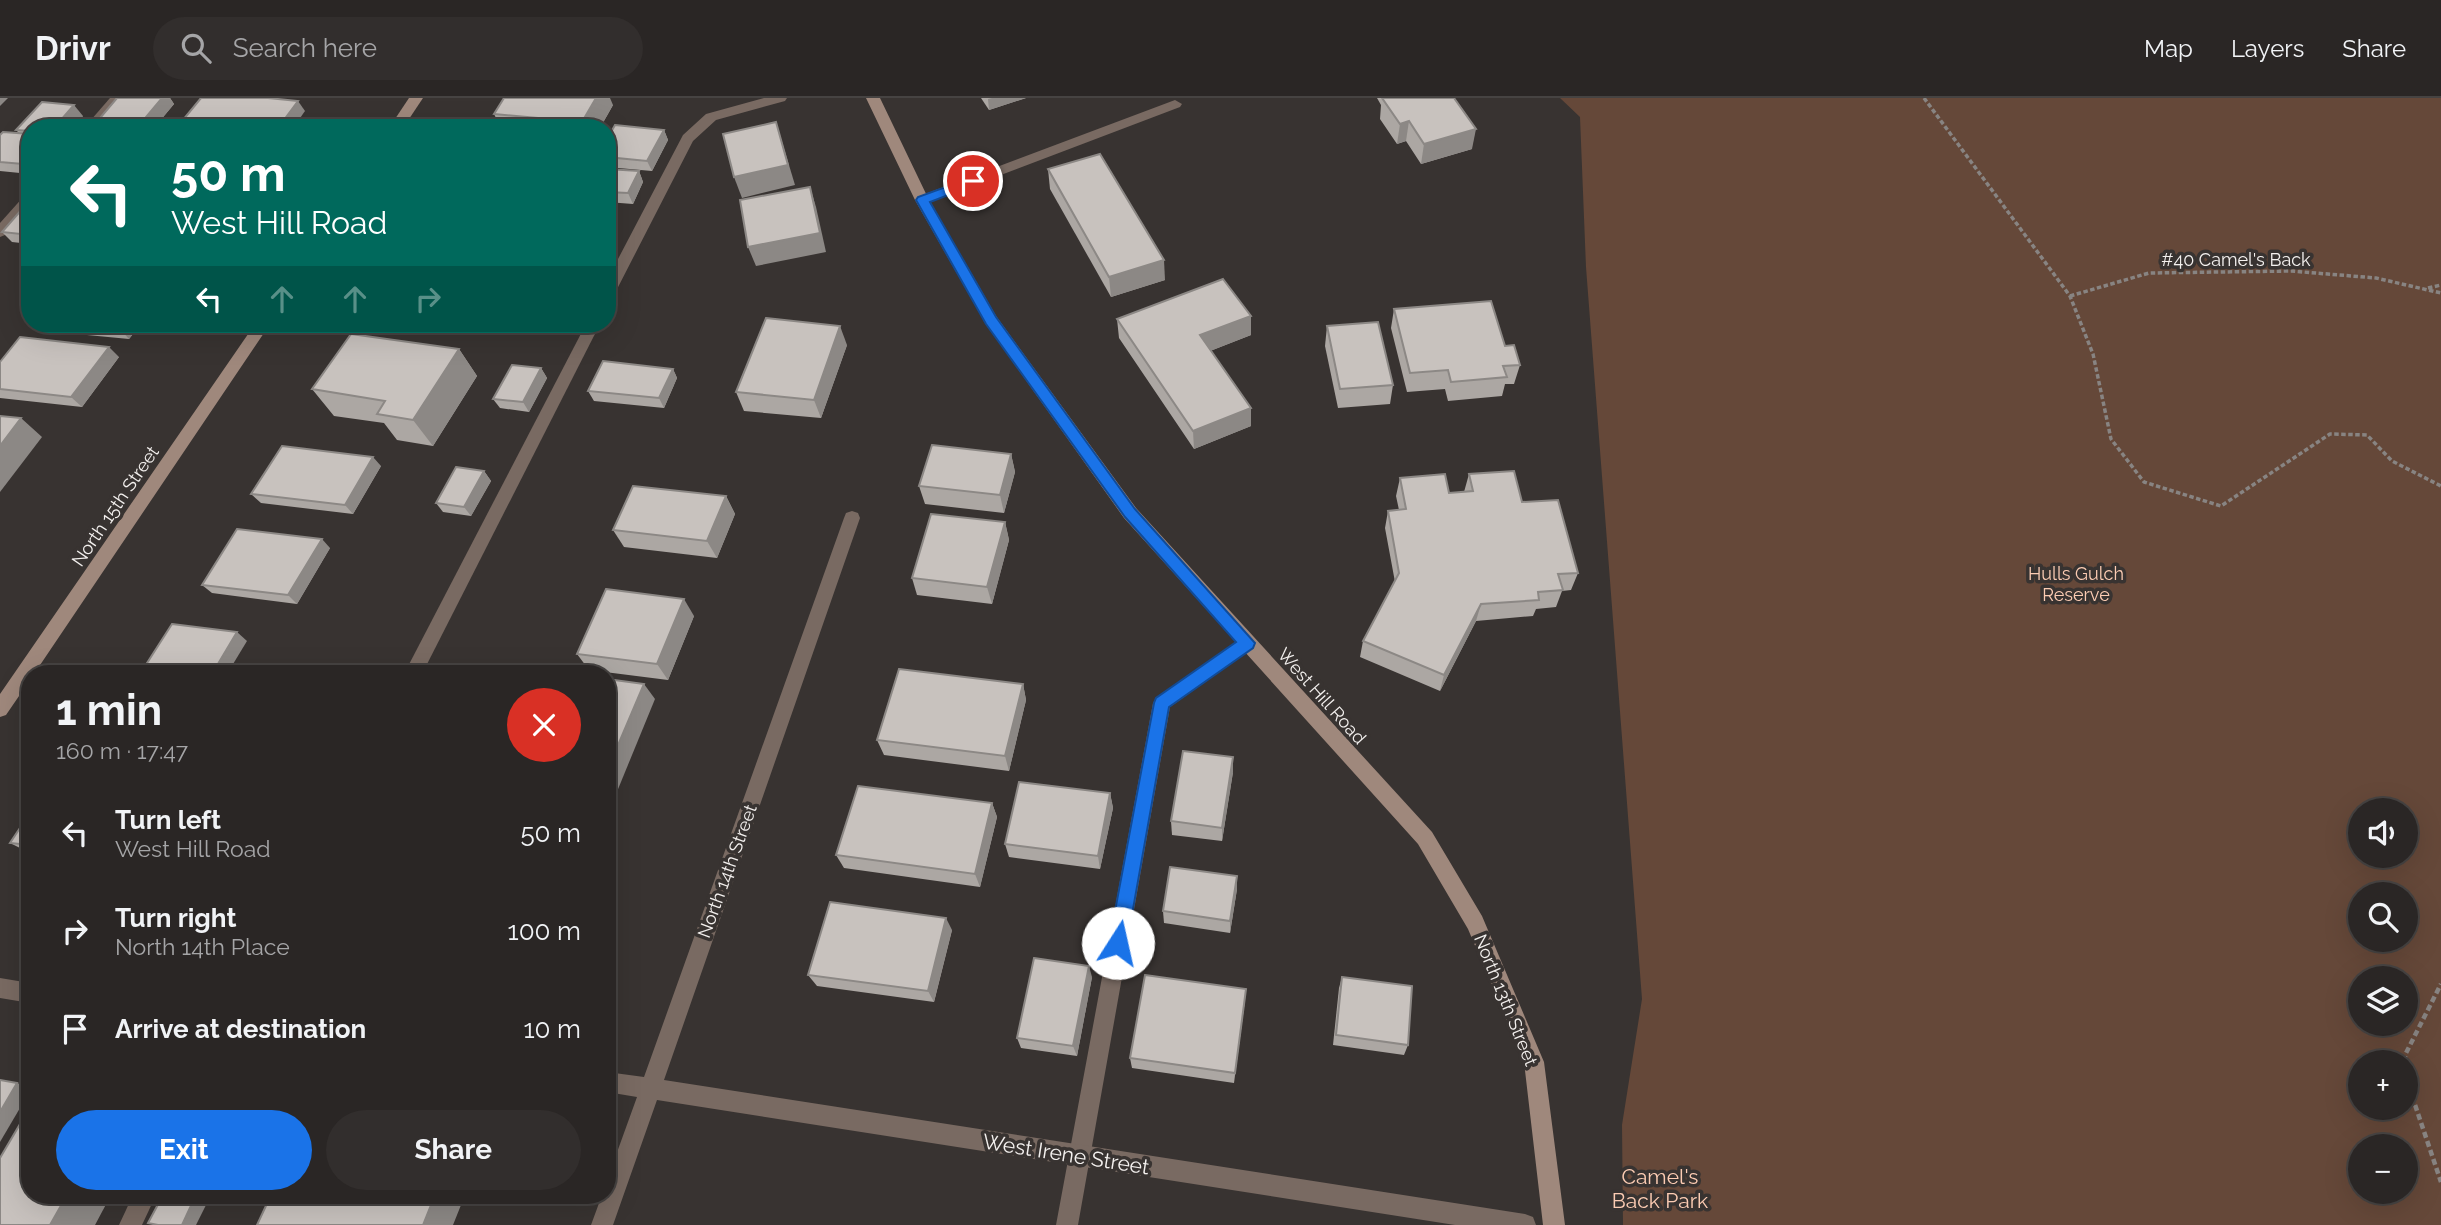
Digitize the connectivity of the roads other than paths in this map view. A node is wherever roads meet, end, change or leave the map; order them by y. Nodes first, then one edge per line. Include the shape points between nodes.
1 (117, 98) edge
2 (416, 98) edge
3 (780, 98) edge
4 (873, 98) edge
5 (1175, 101) edge
6 (99, 119) edge
7 (402, 119) edge
8 (922, 200) junction
9 (21, 208) edge
10 (0, 232) edge
11 (616, 278) edge
12 (257, 333) edge
13 (588, 333) edge
14 (852, 518) dead end
15 (1247, 643) junction
16 (30, 665) edge
17 (418, 665) edge
18 (21, 678) edge
19 (0, 709) edge
20 (1464, 903) joint
21 (0, 988) edge
22 (21, 992) edge
23 (616, 1083) edge
24 (650, 1089) junction
25 (1079, 1156) junction
26 (616, 1185) edge
27 (140, 1204) edge
28 (609, 1204) edge
29 (130, 1225) edge
30 (602, 1225) edge
31 (1067, 1225) edge
32 (1525, 1225) edge
33 (1554, 1225) edge

1 - 6 street
2 - 7 street
3 - 11 street via 711,117 688,138
4 - 8 street, West Hill Road
5 - 8 street
8 - 15 street, West Hill Road via 991,320 1130,513
9 - 10 street
12 - 16 street, North 15th Street
13 - 17 street
14 - 24 street, North 14th Street
15 - 20 street, West Hill Road via 1425,838
15 - 25 street via 1162,703
18 - 19 street, North 15th Street
20 - 33 street, North 13th Street via 1534,1062
21 - 22 street
23 - 24 street, West Irene Street
24 - 25 street, West Irene Street
24 - 26 street, North 14th Street
25 - 31 street
25 - 32 street, West Irene Street
27 - 29 street
28 - 30 street, North 14th Street

